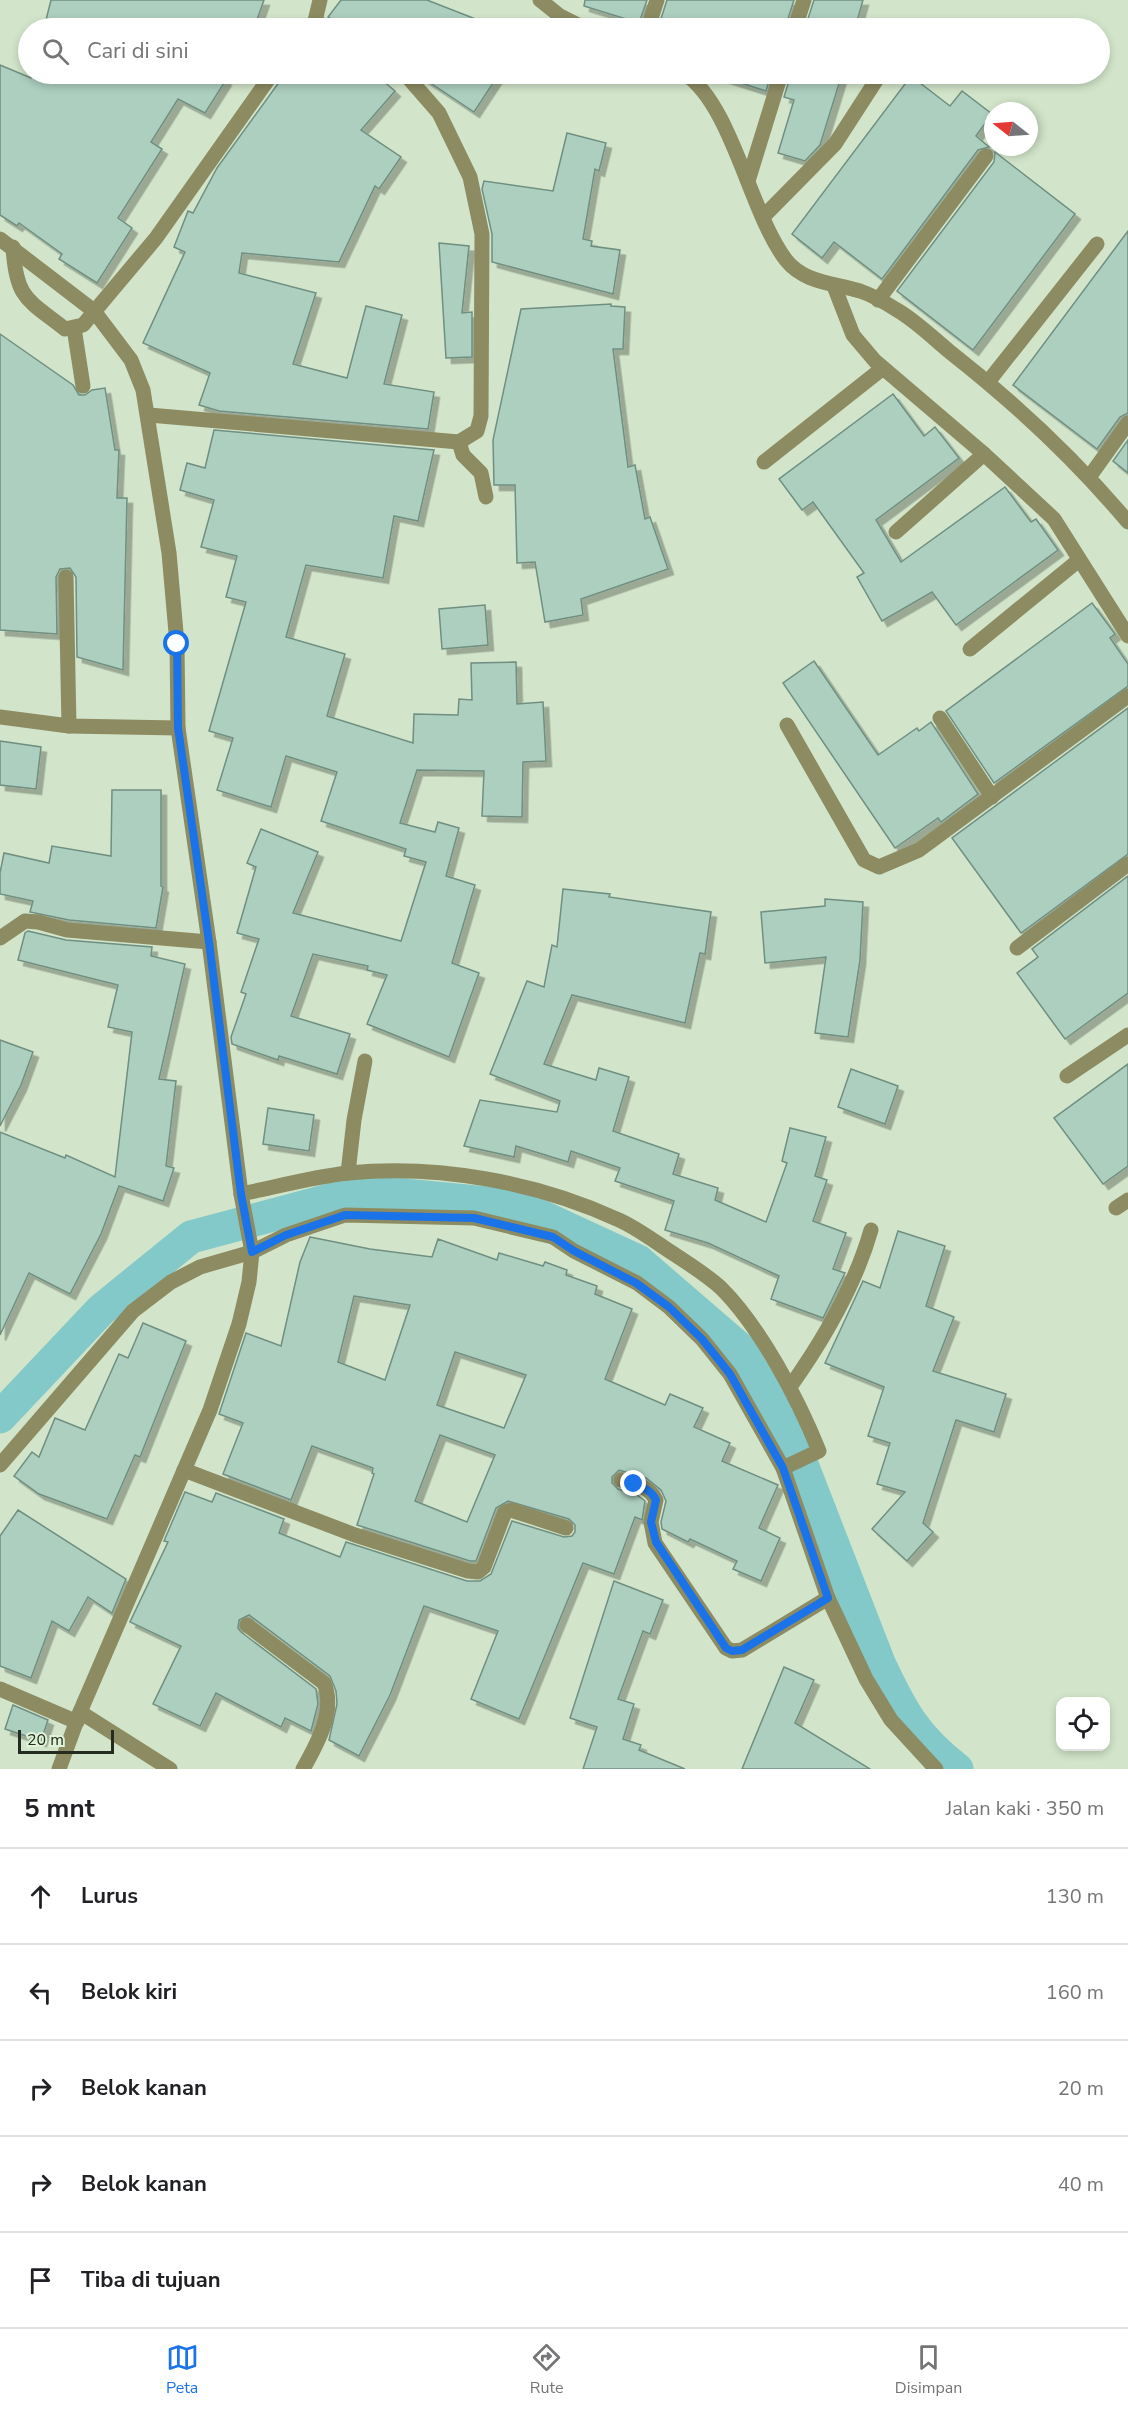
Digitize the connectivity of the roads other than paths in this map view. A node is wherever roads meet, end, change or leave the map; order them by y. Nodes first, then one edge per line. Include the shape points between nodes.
1 (320, 0) edge
2 (540, 0) edge
3 (657, 0) edge
4 (804, 0) edge
5 (318, 18) edge
6 (565, 18) edge
7 (651, 18) edge
8 (798, 18) edge
9 (265, 84) edge
10 (414, 84) edge
11 (697, 84) edge
12 (778, 84) edge
13 (874, 84) edge
14 (986, 156) dead end
15 (748, 181) junction
16 (763, 217) junction
17 (7, 243) edge
18 (1097, 244) dead end
19 (834, 286) junction
20 (878, 300) junction
21 (94, 311) junction
22 (74, 328) junction
23 (883, 368) junction
24 (988, 382) junction
25 (83, 386) dead end
26 (149, 415) junction
27 (1128, 423) edge
28 (459, 442) junction
29 (984, 454) junction
30 (764, 462) dead end
31 (1090, 476) junction
32 (486, 497) dead end
33 (1128, 522) edge
34 (896, 532) dead end
35 (1079, 560) junction
36 (66, 577) dead end
37 (1128, 636) edge
38 (970, 649) dead end
39 (1128, 696) edge
40 (0, 717) edge
41 (940, 718) dead end
42 (787, 725) dead end
43 (69, 726) junction
44 (178, 728) junction
45 (992, 797) junction
46 (1128, 864) edge
47 (0, 938) edge
48 (209, 942) junction
49 (1017, 948) dead end
50 (1128, 1035) edge
51 (365, 1061) dead end
52 (1067, 1076) dead end
53 (348, 1173) junction
54 (241, 1194) junction
55 (871, 1230) dead end
56 (251, 1246) junction
57 (790, 1387) junction
58 (1, 1463) edge
59 (787, 1466) junction
60 (184, 1470) junction
61 (621, 1480) dead end
62 (566, 1528) dead end
63 (828, 1598) junction
64 (247, 1625) dead end
65 (0, 1689) edge
66 (79, 1717) junction
67 (59, 1769) edge
68 (170, 1769) edge
69 (303, 1769) edge
70 (936, 1769) edge

1 - 5 street
2 - 6 street
3 - 7 street
4 - 8 street
9 - 21 street via 156,237
10 - 28 street via 439,113 470,177 482,234 481,416 477,431
11 - 15 street
12 - 15 street
13 - 16 street via 835,144
14 - 20 street
15 - 16 street
16 - 19 street via 787,261 800,273
17 - 21 street
17 - 22 street via 25,297 65,328
18 - 24 street
19 - 20 street via 860,291
19 - 23 street via 853,335
20 - 24 street via 898,310
21 - 22 street via 83,325
21 - 26 street via 131,360
22 - 25 street
23 - 29 street
23 - 30 street
24 - 31 street
26 - 28 street
26 - 44 street via 169,553 177,644
27 - 31 street
28 - 32 street via 463,455 481,473
29 - 34 street
29 - 35 street via 1054,519
31 - 33 street
35 - 37 street
35 - 38 street
36 - 43 street
39 - 45 street
40 - 43 street
41 - 45 street
42 - 45 street via 864,860 879,867 919,850
43 - 44 street
44 - 48 street
46 - 49 street
47 - 48 street via 25,921 67,930
48 - 54 street
50 - 52 street
51 - 53 street
53 - 54 street
53 - 57 street via 393,1171 476,1178 524,1188 619,1220 720,1287 737,1306
54 - 56 street
55 - 57 street via 864,1254 821,1344
56 - 58 street via 171,1282 142,1303
56 - 59 street via 345,1215 362,1214 474,1218 553,1237 636,1283 669,1307 702,1339 730,1374
56 - 60 street via 249,1282 230,1356
57 - 59 street via 819,1451
59 - 63 street
60 - 62 street via 355,1535 468,1571 478,1572 484,1567 505,1512 511,1509
60 - 66 street
61 - 63 street via 645,1488 654,1496 651,1531 656,1542 726,1648 742,1650
63 - 70 street via 866,1679 891,1720
64 - 69 street via 324,1683 328,1692 321,1733
65 - 66 street
66 - 67 street
66 - 68 street

